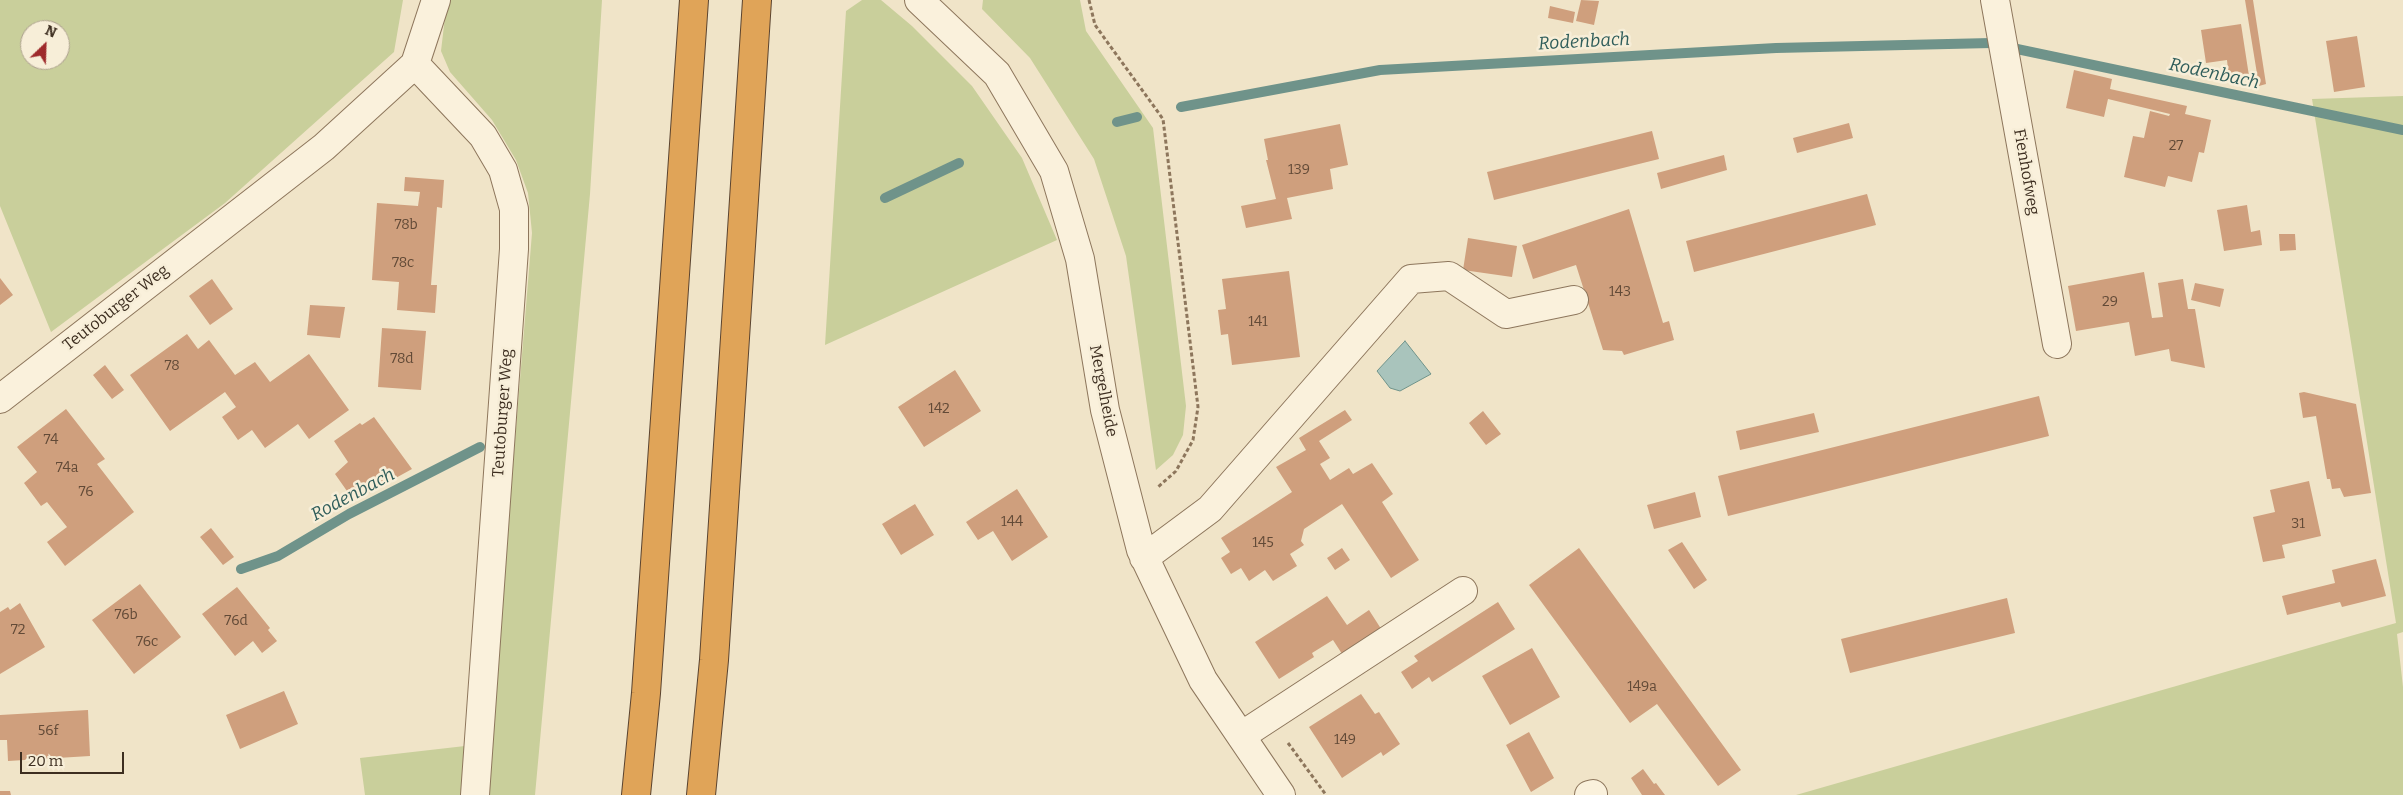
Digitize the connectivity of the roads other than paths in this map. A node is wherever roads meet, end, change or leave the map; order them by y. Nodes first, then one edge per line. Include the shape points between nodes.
1 (436, 0) edge
2 (694, 0) edge
3 (757, 0) edge
4 (1995, 0) edge
5 (926, 2) edge
6 (415, 64) junction
7 (1574, 300) dead end
8 (2057, 344) dead end
9 (0, 399) edge
10 (1144, 558) junction
11 (1463, 591) dead end
12 (1241, 736) junction
13 (474, 795) edge
14 (636, 795) edge
15 (701, 795) edge
16 (1281, 795) edge

1 - 6 street, Teutoburger Weg
2 - 14 highway
3 - 15 highway via 714,660
4 - 8 street, Fienhofweg
5 - 10 street, Mergelheide via 996,74 1054,171 1080,259 1105,410
6 - 9 street, Teutoburger Weg via 324,147
6 - 13 street, Teutoburger Weg via 483,136 503,170 514,209 514,249
7 - 10 street via 1506,314 1450,276 1411,279 1210,509
10 - 12 street, Mergelheide via 1203,680
11 - 12 street
12 - 16 street, Mergelheide

